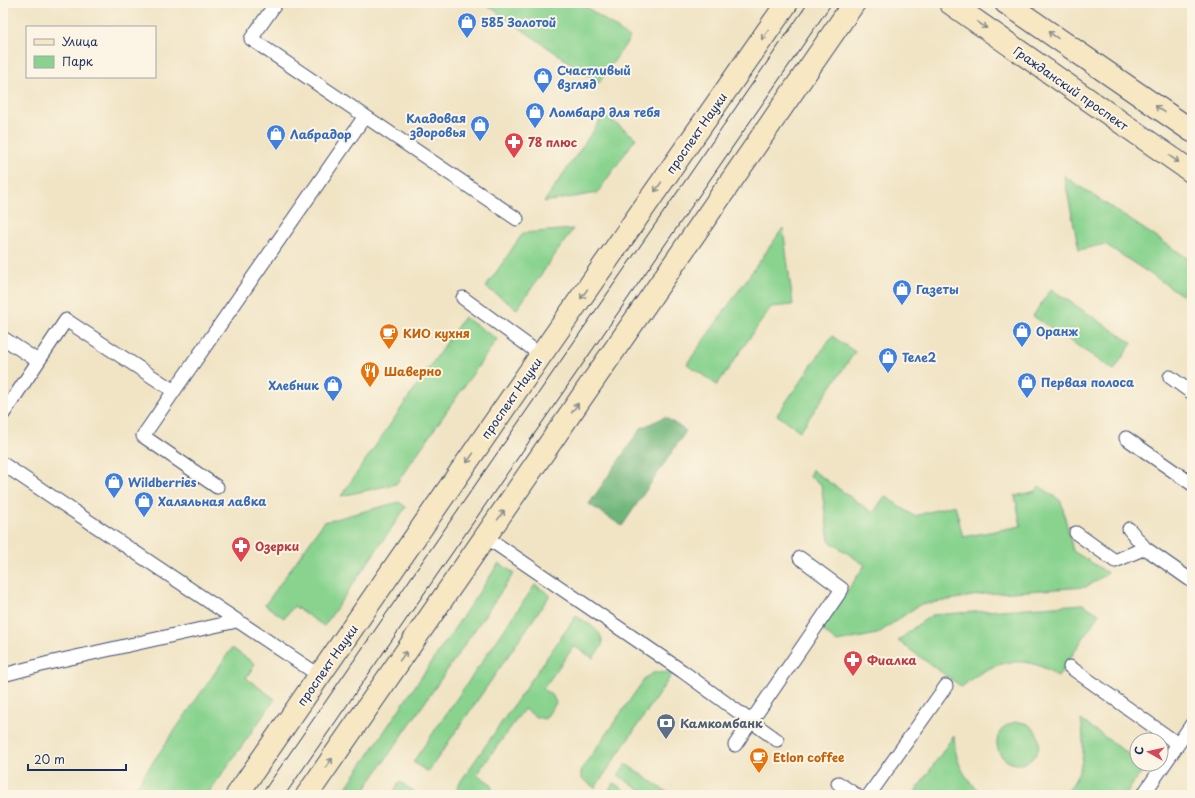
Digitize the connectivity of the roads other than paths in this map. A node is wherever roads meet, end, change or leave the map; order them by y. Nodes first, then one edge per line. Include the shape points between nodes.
1 (276, 3) edge
2 (788, 3) edge
3 (854, 3) edge
4 (950, 3) edge
5 (1006, 3) edge
6 (365, 116) junction
7 (1192, 131) edge
8 (1192, 172) edge
9 (517, 219) dead end
10 (463, 298) dead end
11 (3, 338) edge
12 (541, 355) junction
13 (38, 361) junction
14 (1170, 377) dead end
15 (174, 391) junction
16 (1192, 393) edge
17 (3, 414) edge
18 (1126, 438) dead end
19 (3, 464) edge
20 (1192, 484) edge
21 (217, 487) dead end
22 (1129, 529) dead end
23 (1076, 533) dead end
24 (486, 537) junction
25 (1145, 548) junction
26 (800, 558) dead end
27 (1192, 581) edge
28 (237, 621) junction
29 (1070, 667) dead end
30 (3, 675) edge
31 (320, 676) junction
32 (946, 686) dead end
33 (752, 721) junction
34 (1192, 724) edge
35 (777, 740) dead end
36 (735, 744) dead end
37 (1178, 744) junction
38 (838, 783) dead end
39 (237, 795) edge
40 (307, 795) edge
41 (856, 795) edge
42 (869, 795) edge
43 (1143, 795) edge

1 - 6 lane via 251,39
2 -> 12 main road, проспект Науки
24 -> 3 main road
4 -> 8 main road, Гражданский проспект
7 -> 5 main road
6 - 9 lane
6 - 15 lane
10 - 12 lane
11 - 13 lane
12 -> 31 main road, проспект Науки
13 - 15 lane via 66,320
13 - 17 lane
14 - 16 lane
15 - 21 lane via 143,436
18 - 20 lane
19 - 28 lane
22 - 25 lane
23 - 25 lane via 1115,561
24 - 33 lane
40 -> 24 main road
25 - 27 lane
26 - 33 lane via 842,589
28 - 30 lane
28 - 31 lane
29 - 37 lane
31 - 39 main road, проспект Науки
32 - 42 lane
33 - 35 lane
33 - 36 lane
34 - 37 lane
37 - 43 lane
38 - 41 lane

